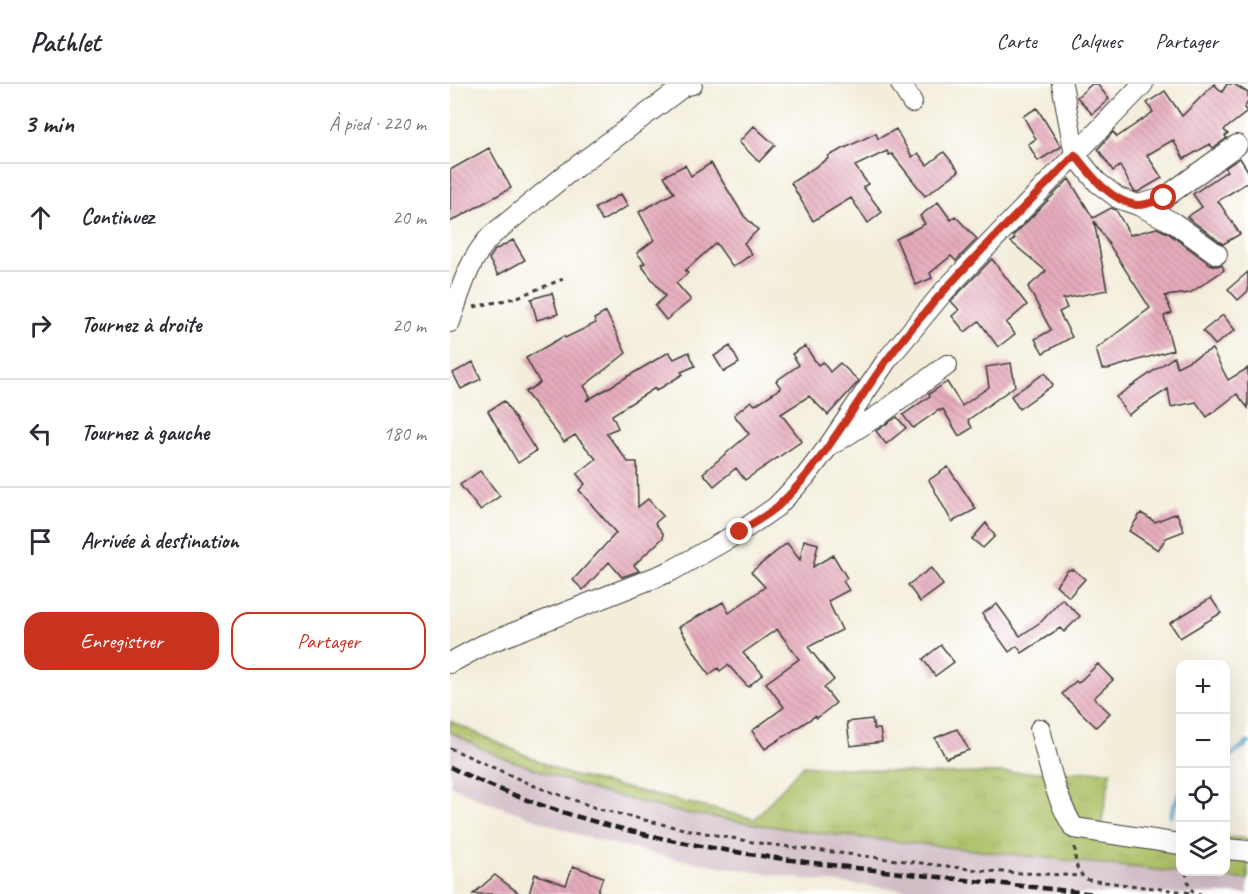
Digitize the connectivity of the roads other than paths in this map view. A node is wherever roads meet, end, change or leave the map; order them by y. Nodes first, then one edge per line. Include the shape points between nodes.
1 (692, 84) edge
2 (901, 84) edge
3 (1062, 84) edge
4 (1143, 84) edge
5 (912, 102) dead end
6 (1237, 144) dead end
7 (1075, 155) junction
8 (1138, 206) junction
9 (1217, 254) dead end
10 (457, 317) edge
11 (947, 365) dead end
12 (828, 447) junction
13 (450, 663) edge
14 (1040, 729) dead end
15 (1176, 843) edge
16 (1230, 849) edge
17 (1248, 851) edge

1 - 10 street via 636,121 486,241 474,260
2 - 5 street
3 - 7 street
4 - 7 street
6 - 8 street via 1164,198
7 - 8 street via 1097,182 1118,198
7 - 12 street via 945,290 887,360
8 - 9 street via 1174,223
11 - 12 street
12 - 13 street via 776,507 740,532 671,571 483,645
14 - 15 street via 1056,792 1074,828
16 - 17 street

